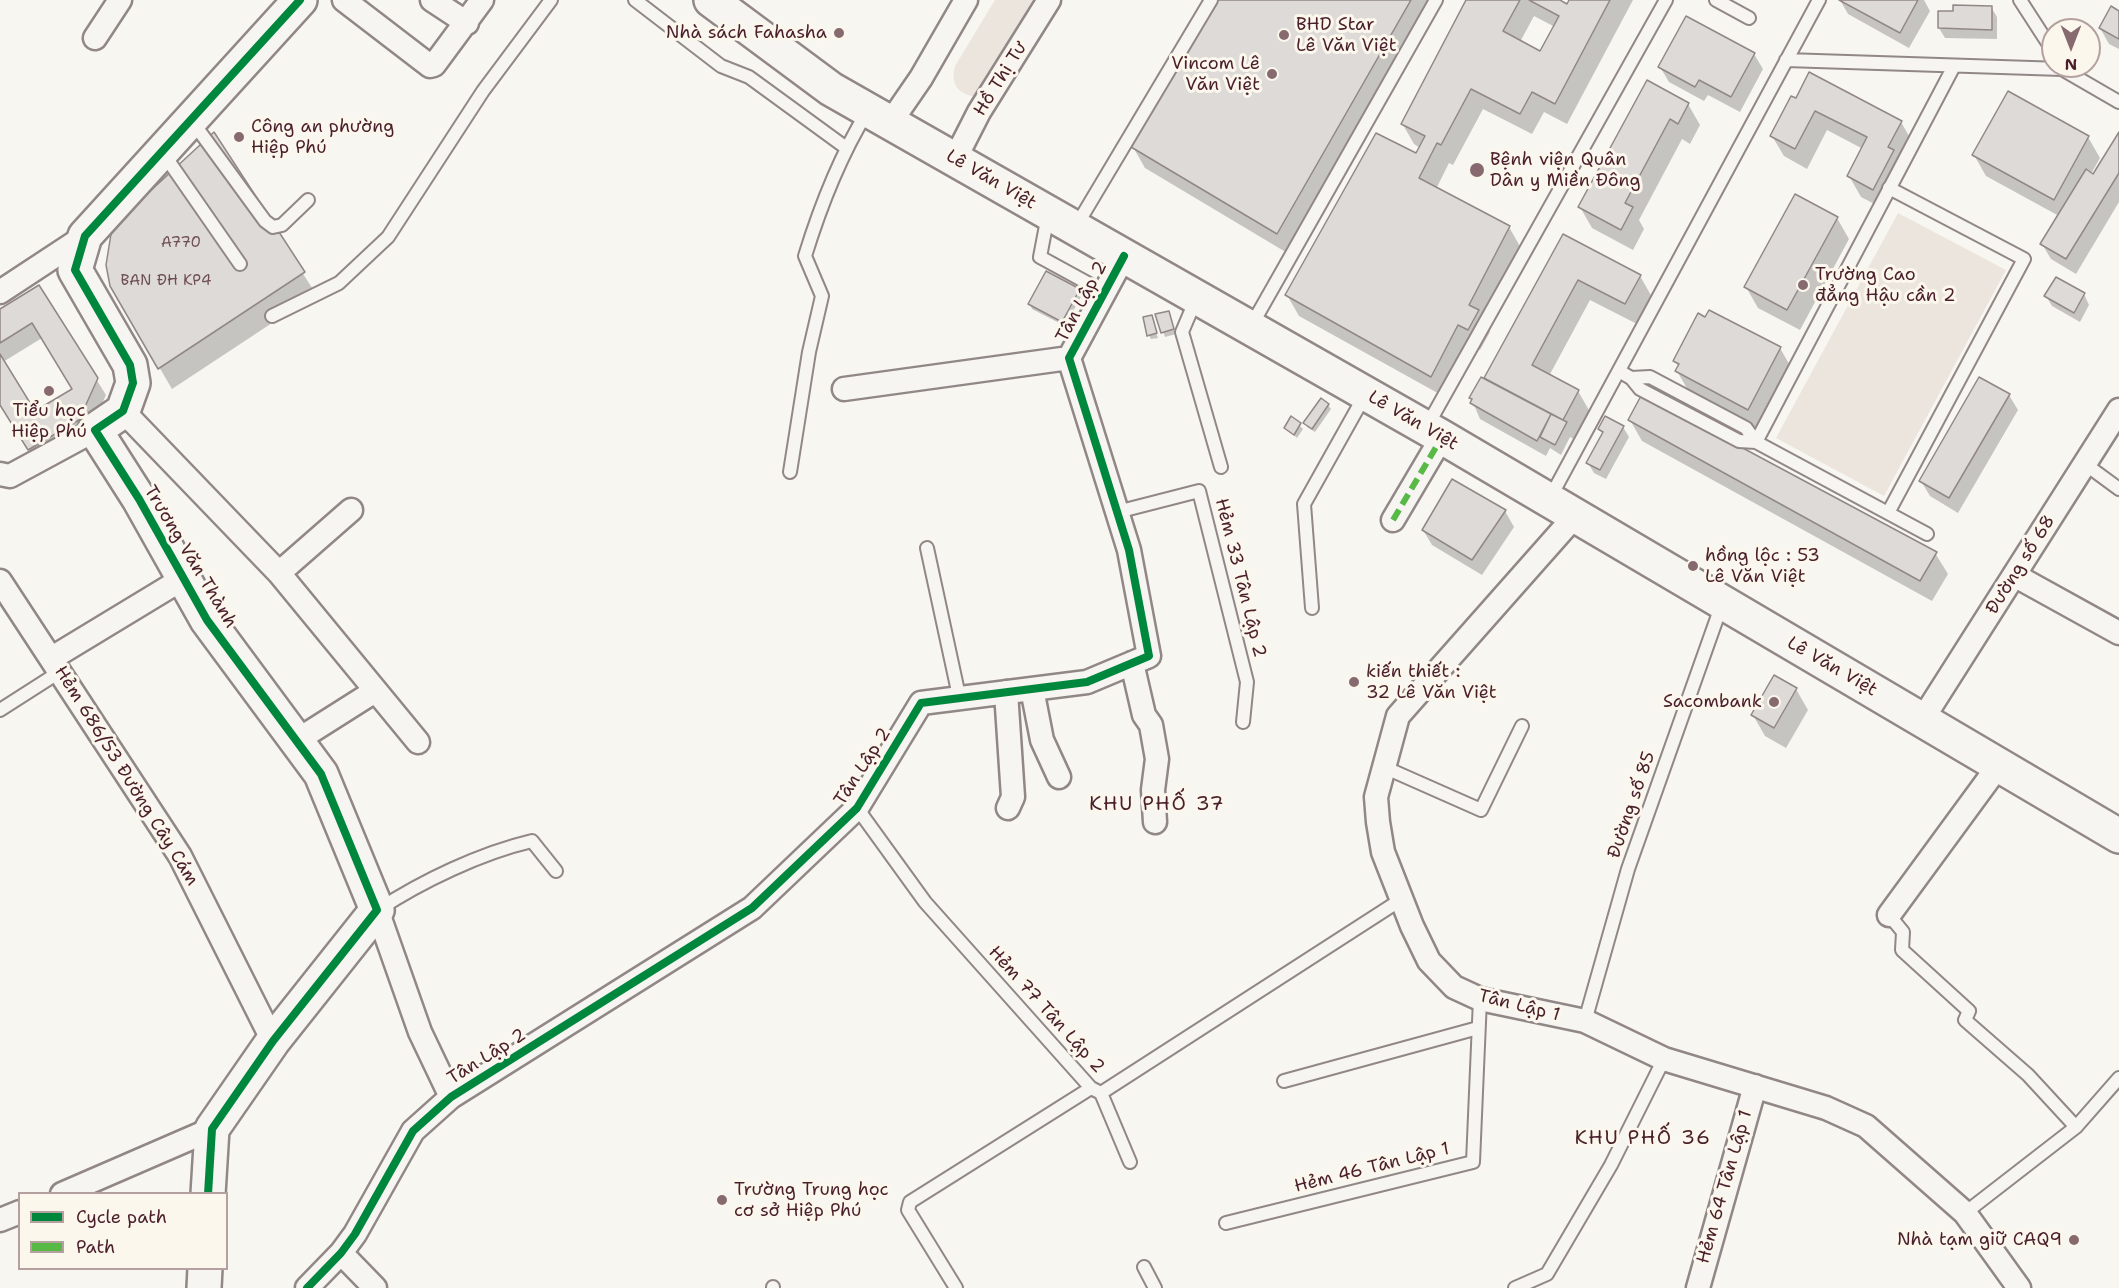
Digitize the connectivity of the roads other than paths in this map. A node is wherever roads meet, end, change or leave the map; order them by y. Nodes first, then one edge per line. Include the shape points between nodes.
1 (120, 0) edge
2 (300, 0) edge
3 (344, 0) edge
4 (432, 0) edge
5 (482, 0) edge
6 (550, 0) edge
7 (635, 0) edge
8 (711, 0) edge
9 (966, 0) edge
10 (1049, 0) edge
11 (1211, 0) edge
12 (1436, 0) edge
13 (1666, 0) edge
14 (1716, 0) edge
15 (1819, 0) edge
16 (2020, 0) edge
17 (1749, 18) dead end
18 (467, 23) junction
19 (2041, 32) edge
20 (95, 38) dead end
21 (1786, 60) junction
22 (1954, 66) junction
23 (2041, 68) edge
24 (2078, 78) edge
25 (2119, 102) edge
26 (879, 117) junction
27 (192, 120) junction
28 (845, 147) junction
29 (162, 152) junction
30 (955, 159) junction
31 (1890, 188) junction
32 (308, 200) dead end
33 (1061, 221) junction
34 (85, 236) junction
35 (1124, 256) junction
36 (240, 264) dead end
37 (0, 292) edge
38 (1104, 292) junction
39 (1196, 297) junction
40 (272, 316) dead end
41 (1250, 328) junction
42 (1069, 358) junction
43 (1619, 371) junction
44 (844, 388) dead end
45 (1366, 394) junction
46 (2119, 410) edge
47 (123, 411) junction
48 (95, 430) junction
49 (1434, 433) junction
50 (1756, 442) junction
51 (2085, 464) junction
52 (1221, 467) dead end
53 (3, 470) edge
54 (790, 472) dead end
55 (2119, 489) edge
56 (1562, 508) junction
57 (351, 510) dead end
58 (1117, 512) junction
59 (1888, 513) junction
60 (1393, 520) dead end
61 (1927, 534) dead end
62 (927, 548) dead end
63 (279, 573) junction
64 (2014, 575) junction
65 (184, 578) junction
66 (0, 581) edge
67 (1722, 603) junction
68 (1312, 608) dead end
69 (2119, 633) edge
70 (1132, 663) junction
71 (57, 665) junction
72 (1032, 688) junction
73 (375, 691) junction
74 (1006, 692) junction
75 (958, 696) junction
76 (0, 710) edge
77 (1922, 720) junction
78 (1243, 722) dead end
79 (1522, 726) dead end
80 (296, 741) junction
81 (418, 742) dead end
82 (1999, 765) junction
83 (1386, 768) junction
84 (1059, 777) dead end
85 (858, 808) junction
86 (1008, 808) dead end
87 (1155, 822) dead end
88 (2119, 836) edge
89 (556, 871) dead end
90 (1402, 899) junction
91 (377, 910) junction
92 (1889, 915) joint
93 (1480, 999) junction
94 (1585, 1022) junction
95 (1478, 1029) junction
96 (273, 1041) junction
97 (1664, 1059) junction
98 (2119, 1078) edge
99 (1284, 1081) dead end
100 (1755, 1086) junction
101 (1096, 1090) junction
102 (451, 1097) junction
103 (2076, 1127) junction
104 (212, 1129) junction
105 (1130, 1162) dead end
106 (67, 1192) edge
107 (208, 1192) edge
108 (18, 1213) edge
109 (1965, 1213) junction
110 (0, 1220) edge
111 (1226, 1223) dead end
112 (341, 1253) junction
113 (1144, 1267) dead end
114 (205, 1270) edge
115 (204, 1288) edge
116 (307, 1288) edge
117 (375, 1288) edge
118 (956, 1288) edge
119 (1155, 1288) edge
120 (1515, 1288) edge
121 (1698, 1288) edge
122 (2019, 1288) edge

1 - 20 street
2 - 27 main road
3 - 18 street via 430,66
4 - 18 street
5 - 18 street
6 - 40 lane via 483,91 388,237 339,283
7 - 28 lane via 721,66 749,78
8 - 26 main road, Lê Văn Việt via 831,89
9 - 26 street via 921,78
10 - 30 street, Hồ Thị Tư via 979,112
11 - 33 lane
12 - 41 lane
13 - 49 lane
14 - 17 lane
15 - 21 lane
16 - 19 lane
21 - 22 lane
21 - 43 lane
22 - 23 lane
22 - 31 lane
24 - 25 lane
26 - 28 lane
26 - 30 main road, Lê Văn Việt
27 - 29 main road
27 - 32 lane via 273,227 282,225
28 - 54 lane via 824,195 805,256 822,296
29 - 34 main road
29 - 36 lane
30 - 33 main road, Lê Văn Việt
31 - 50 lane
31 - 59 lane via 2024,259
33 - 35 main road, Lê Văn Việt
33 - 38 lane via 1040,257
34 - 37 street
34 - 47 main road via 75,270 89,309 130,365 133,383
35 - 38 street, Tân Lập 2
35 - 39 main road, Lê Văn Việt
38 - 42 street, Tân Lập 2
39 - 41 main road, Lê Văn Việt
39 - 52 lane via 1182,332
41 - 45 main road, Lê Văn Việt
42 - 44 street
42 - 58 street, Tân Lập 2
43 - 50 lane via 1640,389 1733,438
43 - 56 lane
45 - 49 main road, Lê Văn Việt
45 - 68 lane via 1304,504
46 - 51 street, Đường số 68
47 - 48 main road
47 - 63 street
48 - 53 street
48 - 65 main road, Trương Văn Thành
49 - 56 main road, Lê Văn Việt
49 - 60 street
50 - 59 lane
51 - 55 lane
51 - 64 street, Đường số 68
56 - 67 main road, Lê Văn Việt
56 - 83 street, Tân Lập 1 via 1398,716
57 - 63 street
58 - 70 street, Tân Lập 2 via 1129,550 1149,656
58 - 78 lane, Hẻm 33 Tân Lập 2 via 1200,491 1248,682
59 - 61 lane
62 - 75 lane
63 - 73 street
64 - 69 street
64 - 77 street, Đường số 68
65 - 71 street
65 - 80 main road, Trương Văn Thành via 207,620
66 - 71 street, Hẻm 686/53 Đường Cây Cám
67 - 77 main road, Lê Văn Việt
67 - 94 lane, Đường số 85 via 1628,869
70 - 72 street, Tân Lập 2 via 1087,682
70 - 87 street via 1157,759 1153,790
71 - 76 lane
71 - 96 street, Hẻm 686/53 Đường Cây Cám via 180,856
72 - 74 street, Tân Lập 2
72 - 84 street via 1042,740
73 - 80 street
73 - 81 street
74 - 75 street, Tân Lập 2
74 - 86 street via 1013,797
75 - 85 street, Tân Lập 2 via 921,703
77 - 82 main road, Lê Văn Việt
79 - 83 lane via 1481,810
80 - 91 main road, Trương Văn Thành via 321,774
82 - 88 main road, Lê Văn Việt
82 - 92 street
83 - 90 street, Tân Lập 1 via 1376,797 1378,822 1383,852
85 - 101 lane, Hẻm 77 Tân Lập 2 via 925,902
85 - 102 street, Tân Lập 2 via 752,908
89 - 91 lane via 532,841 506,847 401,894
90 - 93 street, Tân Lập 1 via 1430,961 1454,987
90 - 101 lane, Hẻm 77 Tân Lập 2
91 - 96 main road
91 - 102 street via 420,1032
92 - 103 lane via 1903,932 1902,950 1969,1011 1965,1020 2028,1076
93 - 94 street, Tân Lập 1
93 - 95 lane, Hẻm 46 Tân Lập 1
94 - 97 street, Tân Lập 1
95 - 99 lane
95 - 111 lane, Hẻm 46 Tân Lập 1 via 1473,1162
96 - 104 main road
97 - 100 street, Tân Lập 1
97 - 120 lane via 1611,1165 1547,1274
98 - 103 lane
100 - 109 street, Tân Lập 1 via 1826,1108 1866,1126
100 - 121 street, Hẻm 64 Tân Lập 1
101 - 105 lane
101 - 118 lane via 910,1202 908,1210
102 - 112 street, Tân Lập 2 via 412,1131
103 - 109 lane
104 - 106 street
104 - 107 main road
108 - 110 street
109 - 122 street, Tân Lập 1
112 - 116 street, Tân Lập 2
112 - 117 street
113 - 119 lane
114 - 115 main road

